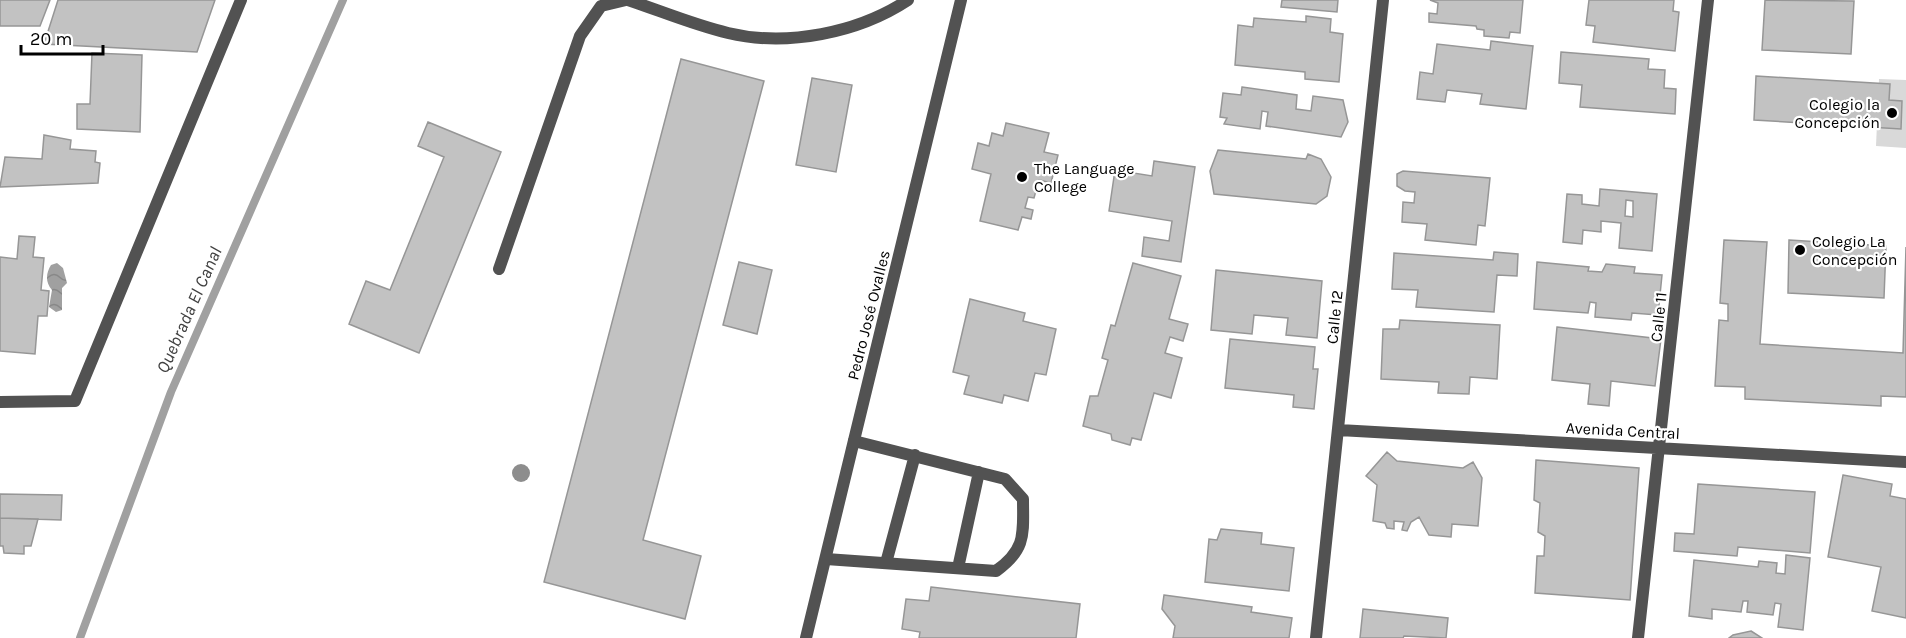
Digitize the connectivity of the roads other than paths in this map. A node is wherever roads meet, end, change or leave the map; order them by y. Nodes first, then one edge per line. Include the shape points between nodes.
1 (241, 0) edge
2 (627, 0) edge
3 (908, 0) edge
4 (961, 0) edge
5 (1383, 0) edge
6 (1708, 0) edge
7 (499, 269) dead end
8 (0, 402) edge
9 (1339, 430) junction
10 (854, 441) junction
11 (1661, 449) junction
12 (915, 455) junction
13 (1906, 462) edge
14 (979, 472) junction
15 (826, 559) junction
16 (886, 563) junction
17 (958, 568) junction
18 (807, 638) edge
19 (1316, 638) edge
20 (1638, 638) edge

1 - 8 street via 75,401
2 - 3 street via 729,34 788,39 840,30 889,13
2 - 7 street via 601,6 580,36
4 - 10 street, Pedro José Ovalles
5 - 9 street, Calle 12
6 - 11 street, Calle 11
9 - 11 street, Avenida Central
9 - 19 street, Calle 12
10 - 12 street
10 - 15 street, Pedro José Ovalles
11 - 13 street, Avenida Central
11 - 20 street, Calle 11
12 - 14 street
12 - 16 street
14 - 17 street
14 - 17 street via 1005,479 1023,499 1023,540 1011,561 996,571
15 - 16 street
15 - 18 street, Pedro José Ovalles
16 - 17 street

